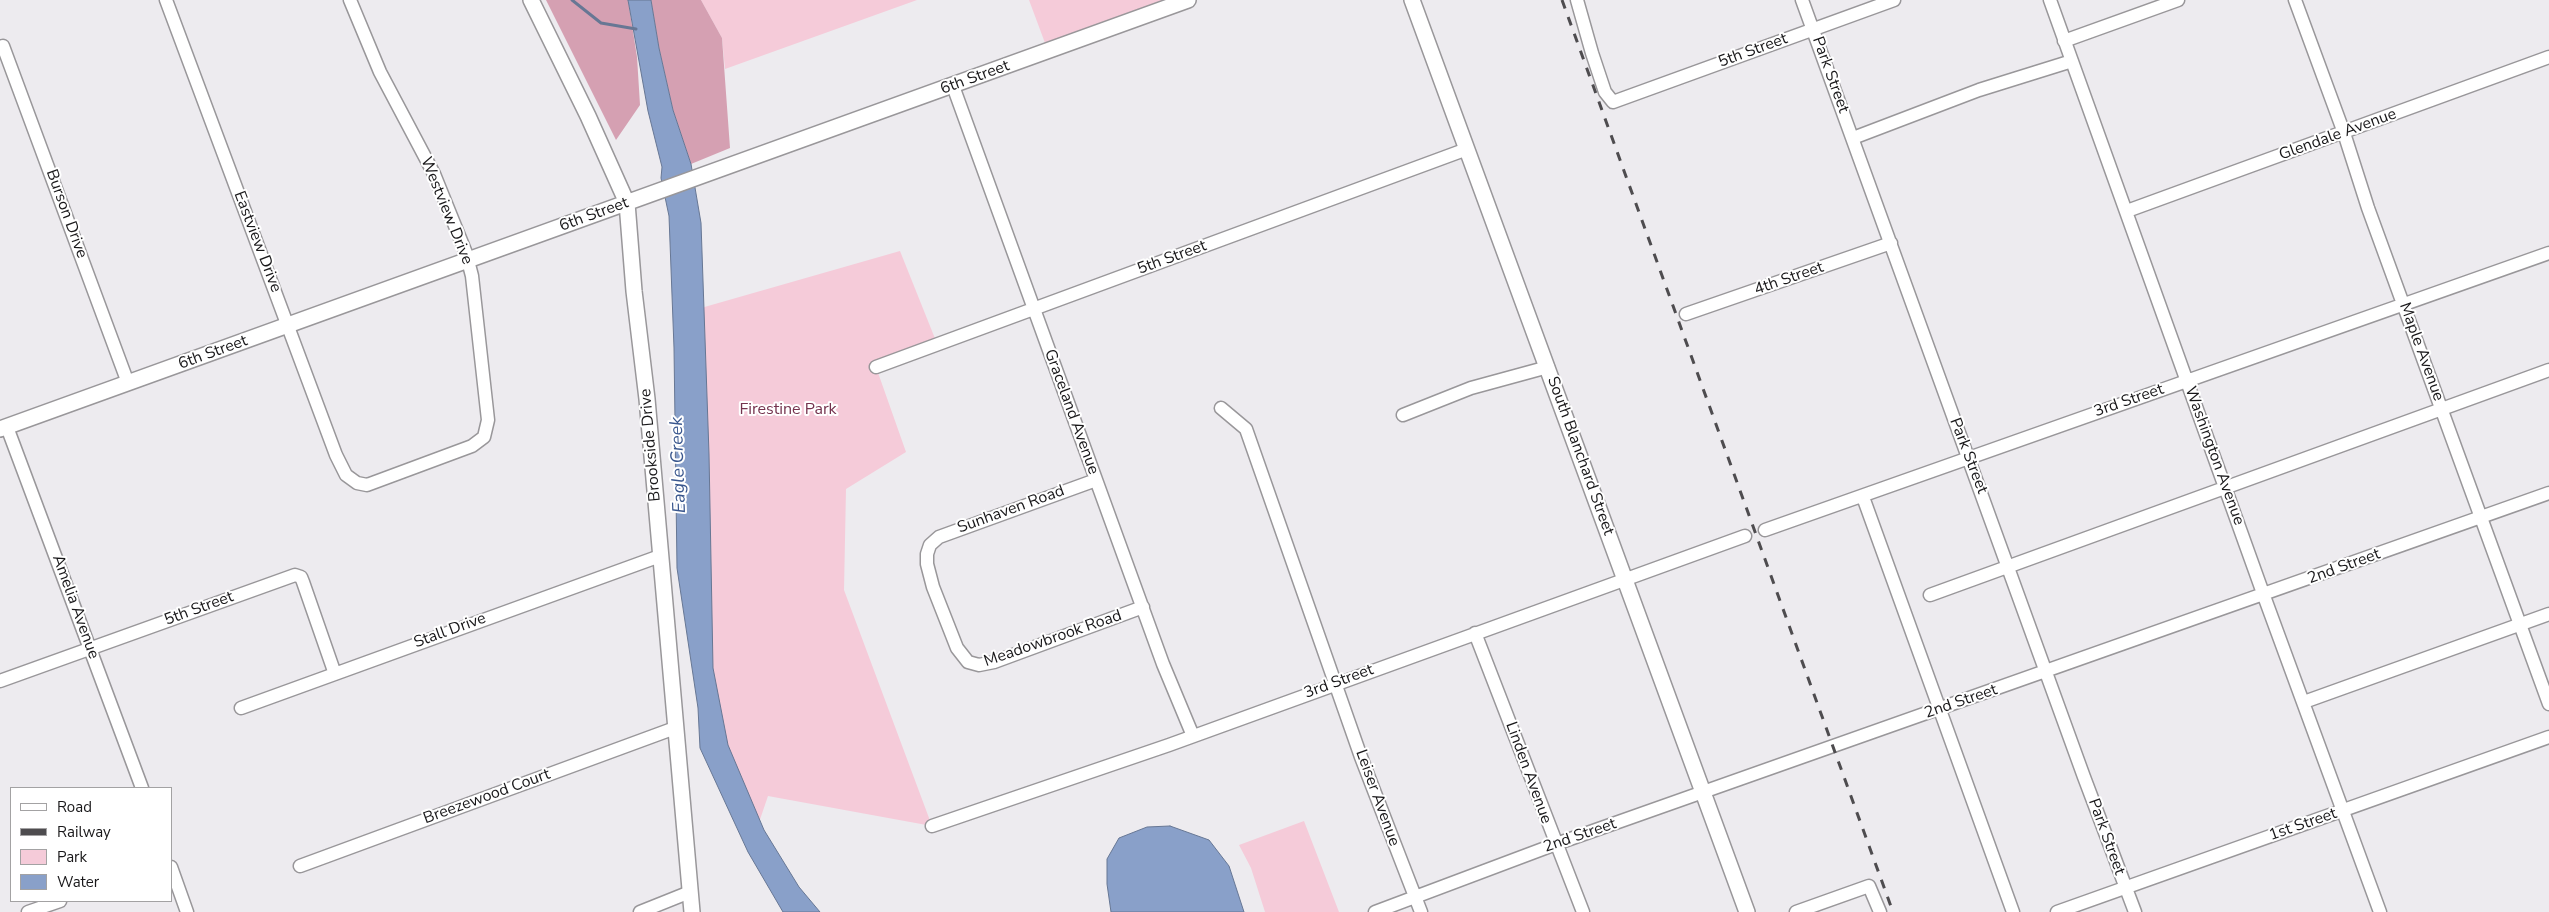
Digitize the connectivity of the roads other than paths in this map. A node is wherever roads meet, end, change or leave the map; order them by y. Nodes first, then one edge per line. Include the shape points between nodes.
1 (166, 0) edge
2 (350, 0) edge
3 (531, 0) edge
4 (1188, 0) edge
5 (1412, 0) edge
6 (1578, 0) edge
7 (1802, 0) edge
8 (1894, 0) edge
9 (2050, 0) edge
10 (2178, 0) edge
11 (2295, 0) edge
12 (1813, 29) junction
13 (2064, 41) junction
14 (3, 46) dead end
15 (2549, 57) edge
16 (2072, 61) junction
17 (953, 86) junction
18 (2344, 133) junction
19 (1853, 138) junction
20 (1467, 149) junction
21 (627, 203) junction
22 (2127, 211) junction
23 (1891, 243) junction
24 (2549, 252) edge
25 (468, 261) junction
26 (2404, 304) junction
27 (1034, 308) junction
28 (1686, 314) dead end
29 (288, 326) junction
30 (876, 367) dead end
31 (1548, 367) junction
32 (2549, 370) edge
33 (2187, 381) junction
34 (128, 383) junction
35 (1221, 408) dead end
36 (2441, 408) junction
37 (1403, 414) dead end
38 (4, 428) edge
39 (1969, 459) junction
40 (1096, 480) junction
41 (353, 481) joint
42 (2225, 487) junction
43 (2549, 493) edge
44 (1863, 496) junction
45 (2482, 516) junction
46 (1765, 530) dead end
47 (1745, 536) dead end
48 (660, 556) junction
49 (2009, 566) junction
50 (1626, 580) junction
51 (1930, 595) dead end
52 (2264, 596) junction
53 (1143, 607) junction
54 (2549, 614) edge
55 (2520, 624) junction
56 (1475, 633) junction
57 (90, 649) junction
58 (964, 659) joint
59 (2047, 672) junction
60 (335, 674) junction
61 (0, 681) edge
62 (1336, 683) junction
63 (2304, 702) junction
64 (2549, 704) edge
65 (240, 708) dead end
66 (1940, 709) junction
67 (675, 728) junction
68 (1193, 736) junction
69 (2549, 737) edge
70 (142, 787) edge
71 (1703, 793) junction
72 (2343, 811) junction
73 (932, 826) dead end
74 (1556, 844) junction
75 (300, 866) dead end
76 (172, 871) edge
77 (2124, 888) junction
78 (690, 892) junction
79 (1415, 896) junction
80 (57, 902) edge
81 (28, 912) edge
82 (187, 912) edge
83 (640, 912) edge
84 (692, 912) edge
85 (1375, 912) edge
86 (1421, 912) edge
87 (1583, 912) edge
88 (1747, 912) edge
89 (1796, 912) edge
90 (1880, 912) edge
91 (2012, 912) edge
92 (2057, 912) edge
93 (2135, 912) edge
94 (2380, 912) edge

1 - 29 street, Eastview Drive
2 - 25 street, Westview Drive via 380,72 434,174
3 - 21 street, Brookside Drive
4 - 17 street, 6th Street
5 - 20 street, South Blanchard Street
6 - 12 street, 5th Street via 1605,92 1613,102
7 - 12 street, Park Street
8 - 12 street, 5th Street
9 - 13 street, Washington Avenue
10 - 13 street
11 - 18 street, Maple Avenue
12 - 19 street, Park Street
13 - 16 street, Washington Avenue
14 - 34 street, Burson Drive
15 - 18 street, Glendale Avenue
16 - 19 street via 1979,90
16 - 22 street, Washington Avenue
17 - 21 street, 6th Street
17 - 27 street, Graceland Avenue
18 - 22 street, Glendale Avenue
18 - 26 street, Maple Avenue
19 - 23 street, Park Street
20 - 27 street, 5th Street
20 - 31 street, South Blanchard Street
21 - 25 street, 6th Street
21 - 48 street, Brookside Drive
22 - 33 street, Washington Avenue
23 - 28 street, 4th Street
23 - 39 street, Park Street
24 - 26 street, 3rd Street
25 - 29 street, 6th Street
25 - 41 street, Westview Drive via 488,420 484,437 472,446 372,483
26 - 33 street, 3rd Street
26 - 36 street, Maple Avenue
27 - 30 street, 5th Street
27 - 40 street, Graceland Avenue
29 - 34 street, 6th Street
29 - 41 street, Eastview Drive via 336,455 342,469
31 - 37 street via 1471,388
31 - 50 street, South Blanchard Street
32 - 36 street
33 - 39 street, 3rd Street
33 - 42 street, Washington Avenue
34 - 38 street, 6th Street
35 - 62 street, Leiser Avenue via 1246,429
36 - 42 street
36 - 45 street, Maple Avenue
38 - 57 street, Amelia Avenue
39 - 44 street, 3rd Street
39 - 49 street, Park Street
40 - 53 street, Graceland Avenue
40 - 58 street, Sunhaven Road via 960,528 930,545 927,564 933,587
42 - 49 street
42 - 52 street, Washington Avenue
43 - 45 street, 2nd Street
44 - 46 street, 3rd Street
44 - 66 street
45 - 52 street, 2nd Street
45 - 55 street, Maple Avenue
47 - 50 street, 3rd Street
48 - 60 street, Stall Drive
48 - 67 street, Brookside Drive
49 - 51 street
49 - 59 street, Park Street
50 - 56 street, 3rd Street
50 - 71 street, South Blanchard Street
52 - 59 street, 2nd Street
52 - 63 street, Washington Avenue
53 - 58 street, Meadowbrook Road via 987,664 973,664
53 - 68 street, Graceland Avenue
54 - 55 street
55 - 63 street
55 - 64 street, Maple Avenue
56 - 62 street, 3rd Street
56 - 74 street, Linden Avenue
57 - 60 street, 5th Street via 298,575
57 - 61 street, 5th Street
57 - 70 street, Amelia Avenue
59 - 66 street, 2nd Street
59 - 77 street, Park Street
60 - 65 street, Stall Drive
62 - 68 street, 3rd Street
62 - 79 street, Leiser Avenue
63 - 72 street, Washington Avenue
66 - 71 street, 2nd Street
66 - 91 street
67 - 75 street, Breezewood Court
67 - 78 street, Brookside Drive
68 - 73 street, 3rd Street
69 - 72 street, 1st Street
71 - 74 street, 2nd Street
71 - 88 street, South Blanchard Street
72 - 77 street, 1st Street
72 - 94 street, Washington Avenue
74 - 79 street, 2nd Street
74 - 87 street, Linden Avenue
76 - 82 street
77 - 92 street, 1st Street
77 - 93 street, Park Street
78 - 83 street
78 - 84 street, Brookside Drive
79 - 85 street, 2nd Street
79 - 86 street, Leiser Avenue
80 - 81 street
89 - 90 street via 1869,886

